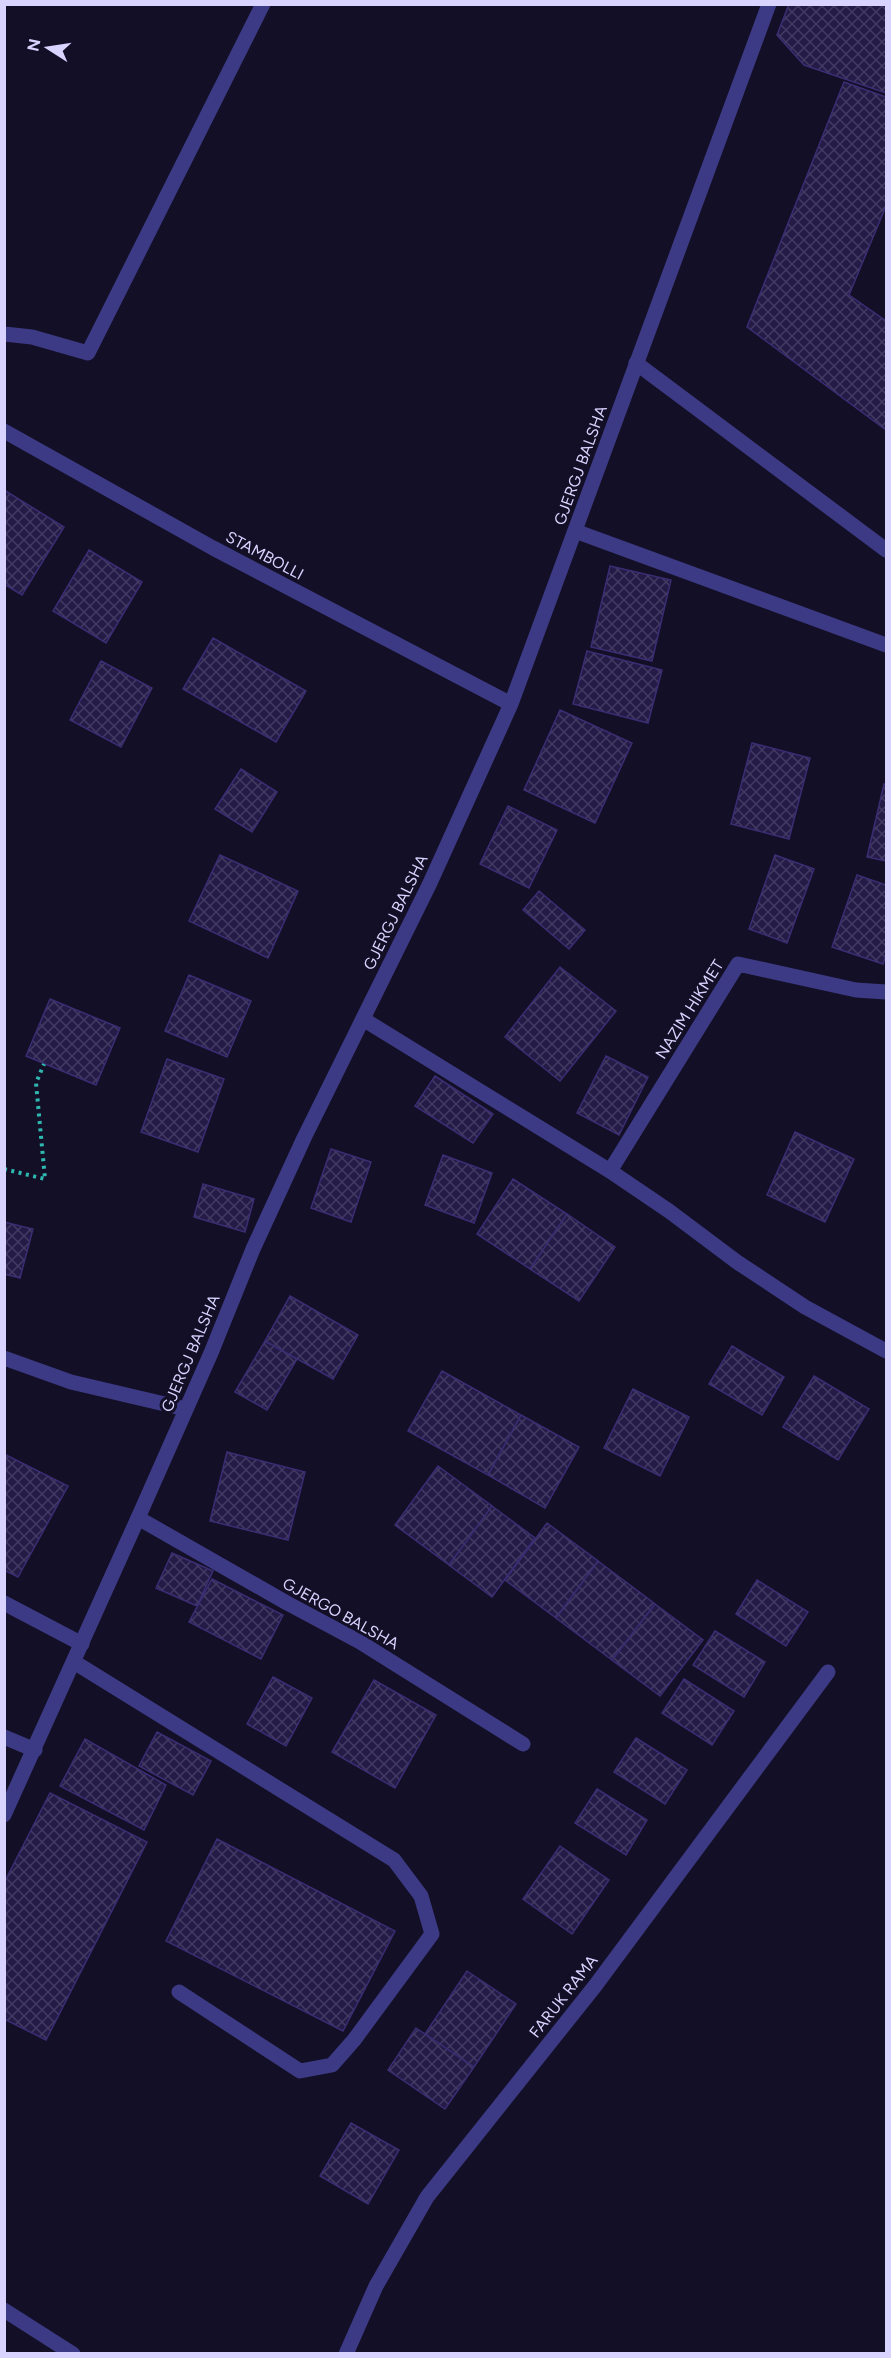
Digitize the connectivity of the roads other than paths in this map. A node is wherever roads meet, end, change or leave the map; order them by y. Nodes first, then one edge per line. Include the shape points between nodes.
1 (263, 4) edge
2 (769, 4) edge
3 (4, 334) edge
4 (636, 363) junction
5 (4, 431) edge
6 (575, 531) junction
7 (886, 550) edge
8 (886, 645) edge
9 (511, 704) junction
10 (886, 992) edge
11 (363, 1019) junction
12 (610, 1171) junction
13 (886, 1351) edge
14 (4, 1358) edge
15 (186, 1409) junction
16 (138, 1518) junction
17 (4, 1603) edge
18 (82, 1644) junction
19 (74, 1662) junction
20 (828, 1672) dead end
21 (4, 1737) edge
22 (524, 1744) dead end
23 (35, 1750) junction
24 (4, 1815) edge
25 (179, 1992) dead end
26 (4, 2310) edge
27 (73, 2354) edge
28 (346, 2354) edge

1 - 3 street via 88,353 33,337
2 - 4 street, GJERGJ BALSHA
4 - 6 street, GJERGJ BALSHA
4 - 7 street
5 - 9 street, STAMBOLLI via 213,548
6 - 8 street
6 - 9 street, GJERGJ BALSHA
9 - 11 street, GJERGJ BALSHA
10 - 12 street, NAZIM HIKMET via 856,990 738,964
11 - 12 street
11 - 15 street, GJERGJ BALSHA via 262,1229
12 - 13 street via 795,1301
14 - 15 street via 71,1382
15 - 16 street, GJERGJ BALSHA
16 - 18 street, GJERGJ BALSHA
16 - 22 street, GJERGO BALSHA via 360,1642
17 - 18 street
18 - 19 street, GJERGJ BALSHA
19 - 23 street, GJERGJ BALSHA
19 - 25 street via 394,1860 421,1896 432,1934 332,2065 300,2071
20 - 28 street, FARUK RAMA via 595,1986 427,2197 376,2286
21 - 23 street
23 - 24 street, GJERGJ BALSHA
26 - 27 street

